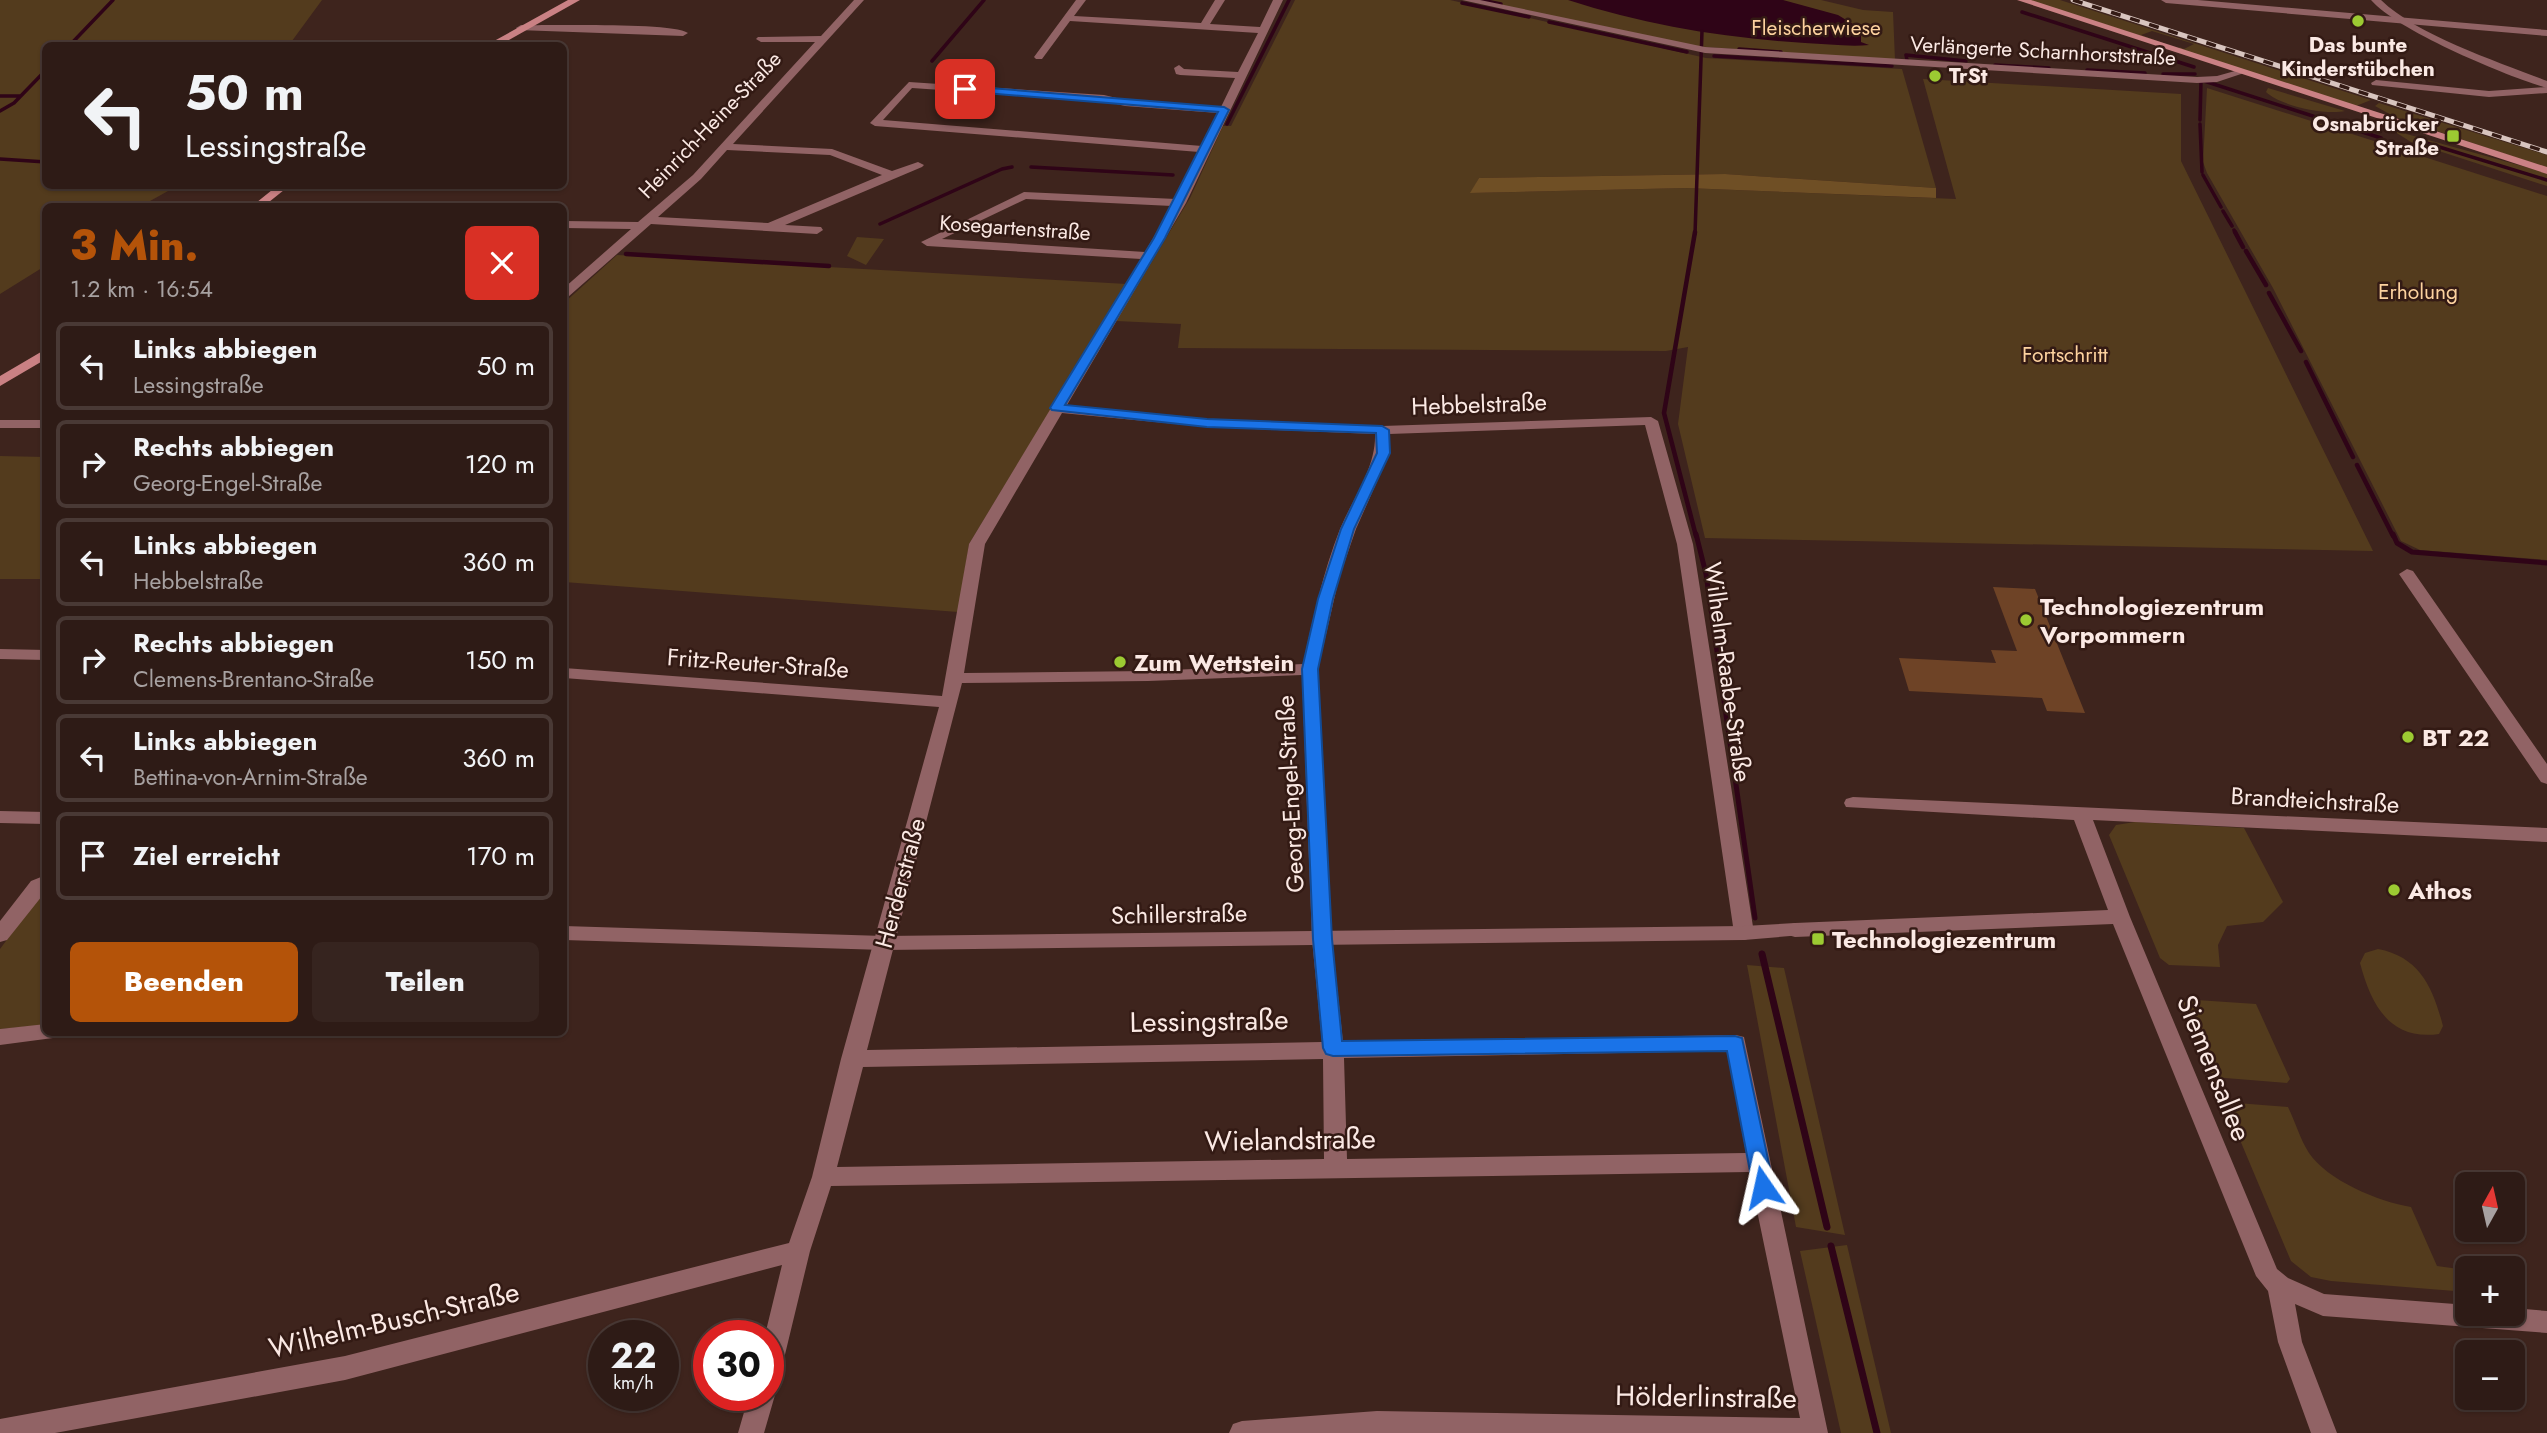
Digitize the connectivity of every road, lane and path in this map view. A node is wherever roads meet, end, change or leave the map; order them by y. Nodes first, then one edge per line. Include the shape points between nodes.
1 (575, 0) edge
2 (859, 0) edge
3 (1082, 0) edge
4 (1220, 0) edge
5 (1278, 0) edge
6 (1467, 0) edge
7 (2022, 0) edge
8 (2166, 0) edge
9 (2286, 0) edge
10 (2376, 0) edge
11 (2287, 11) junction
12 (1068, 18) junction
13 (2404, 21) junction
14 (1205, 26) junction
15 (521, 28) junction
16 (1264, 30) junction
17 (683, 33) dead end
18 (2547, 33) edge
19 (761, 39) dead end
20 (824, 39) junction
21 (497, 42) edge
22 (1039, 57) dead end
23 (1179, 68) dead end
24 (2242, 72) junction
25 (1241, 75) junction
26 (2376, 83) dead end
27 (2547, 88) edge
28 (1224, 110) junction
29 (725, 146) junction
30 (1205, 149) junction
31 (918, 165) dead end
32 (2547, 171) edge
33 (892, 176) junction
34 (279, 189) edge
35 (261, 203) edge
36 (1180, 203) junction
37 (647, 223) junction
38 (567, 224) edge
39 (770, 227) junction
40 (817, 230) dead end
41 (1150, 256) junction
42 (567, 280) edge
43 (579, 280) junction
44 (567, 291) edge
45 (42, 356) edge
46 (0, 382) edge
47 (1057, 408) junction
48 (1651, 421) joint
49 (0, 424) edge
50 (42, 424) edge
51 (1382, 430) junction
52 (2407, 574) dead end
53 (0, 654) edge
54 (42, 655) edge
55 (1310, 669) junction
56 (567, 673) edge
57 (955, 678) junction
58 (948, 702) junction
59 (2547, 778) edge
60 (1853, 803) dead end
61 (2081, 814) junction
62 (0, 817) edge
63 (42, 818) edge
64 (2547, 835) edge
65 (42, 884) edge
66 (2120, 917) junction
67 (567, 933) edge
68 (1744, 933) junction
69 (0, 935) edge
70 (1322, 939) junction
71 (884, 943) junction
72 (42, 1033) edge
73 (0, 1038) edge
74 (1735, 1043) joint
75 (1333, 1048) junction
76 (852, 1059) junction
77 (1758, 1162) junction
78 (1336, 1169) junction
79 (823, 1177) junction
80 (798, 1251) junction
81 (2279, 1286) junction
82 (781, 1320) edge
83 (2547, 1322) edge
84 (757, 1411) edge
85 (0, 1431) edge
86 (751, 1433) edge
87 (1242, 1433) edge
88 (2323, 1433) edge

1 - 15 main road
2 - 20 street, Heinrich-Heine-Straße
3 - 12 street
4 - 14 street
5 - 16 street, Herderstraße
6 - 24 street, Verlängerte Scharnhorststraße via 1700,49 2197,79
7 - 24 main road
8 - 11 street
9 - 11 street
10 - 13 street
11 - 13 street
12 - 14 street
12 - 22 street
13 - 18 street
13 - 27 street
14 - 16 street
15 - 17 street
15 - 21 main road
16 - 25 street, Herderstraße
19 - 20 street, Heinrich-Heine-Straße
20 - 29 street, Heinrich-Heine-Straße
23 - 25 street via 1180,72
24 - 32 main road
25 - 28 street, Herderstraße
26 - 27 street via 2489,94
28 - 30 street, Herderstraße
28 - 30 street via 913,82 875,123
29 - 33 street via 832,152
29 - 37 street, Heinrich-Heine-Straße
30 - 36 street, Herderstraße
31 - 33 street
33 - 39 street
34 - 35 main road
36 - 41 street, Herderstraße
36 - 41 street, Kosegartenstraße via 1024,195 927,242
37 - 38 street
37 - 39 street
37 - 43 street, Heinrich-Heine-Straße
39 - 40 street
41 - 47 street, Herderstraße
42 - 43 street
43 - 44 street, Heinrich-Heine-Straße
45 - 46 main road
47 - 51 street, Hebbelstraße via 1207,423
47 - 57 street, Herderstraße via 977,544
48 - 51 street, Hebbelstraße
48 - 68 street, Wilhelm-Raabe-Straße via 1685,544
49 - 50 street
51 - 55 street, Georg-Engel-Straße via 1383,453 1348,529
52 - 59 street
53 - 54 street
55 - 57 street
55 - 70 street, Georg-Engel-Straße
56 - 58 street, Fritz-Reuter-Straße
57 - 58 street, Herderstraße
58 - 71 street, Herderstraße
60 - 61 street, Brandteichstraße
61 - 64 street, Brandteichstraße
61 - 66 street
62 - 63 street
65 - 69 street
66 - 68 street, Schillerstraße
66 - 81 street, Siemensallee via 2260,1263
67 - 71 street, Schillerstraße
68 - 70 street, Schillerstraße
70 - 71 street, Schillerstraße
70 - 75 street, Georg-Engel-Straße
71 - 76 street, Herderstraße
72 - 73 street
74 - 75 street, Lessingstraße
74 - 77 street, Hölderlinstraße
75 - 76 street, Lessingstraße
75 - 78 street, Georg-Engel-Straße
76 - 79 street, Herderstraße
77 - 78 street, Wielandstraße
77 - 87 street, Hölderlinstraße via 1816,1430 1377,1423
78 - 79 street, Wielandstraße
79 - 80 street, Herderstraße
80 - 82 street, Herderstraße
80 - 85 street, Wilhelm-Busch-Straße via 345,1368
81 - 83 street, Siemensallee via 2323,1305
81 - 88 street via 2290,1342
84 - 86 street

